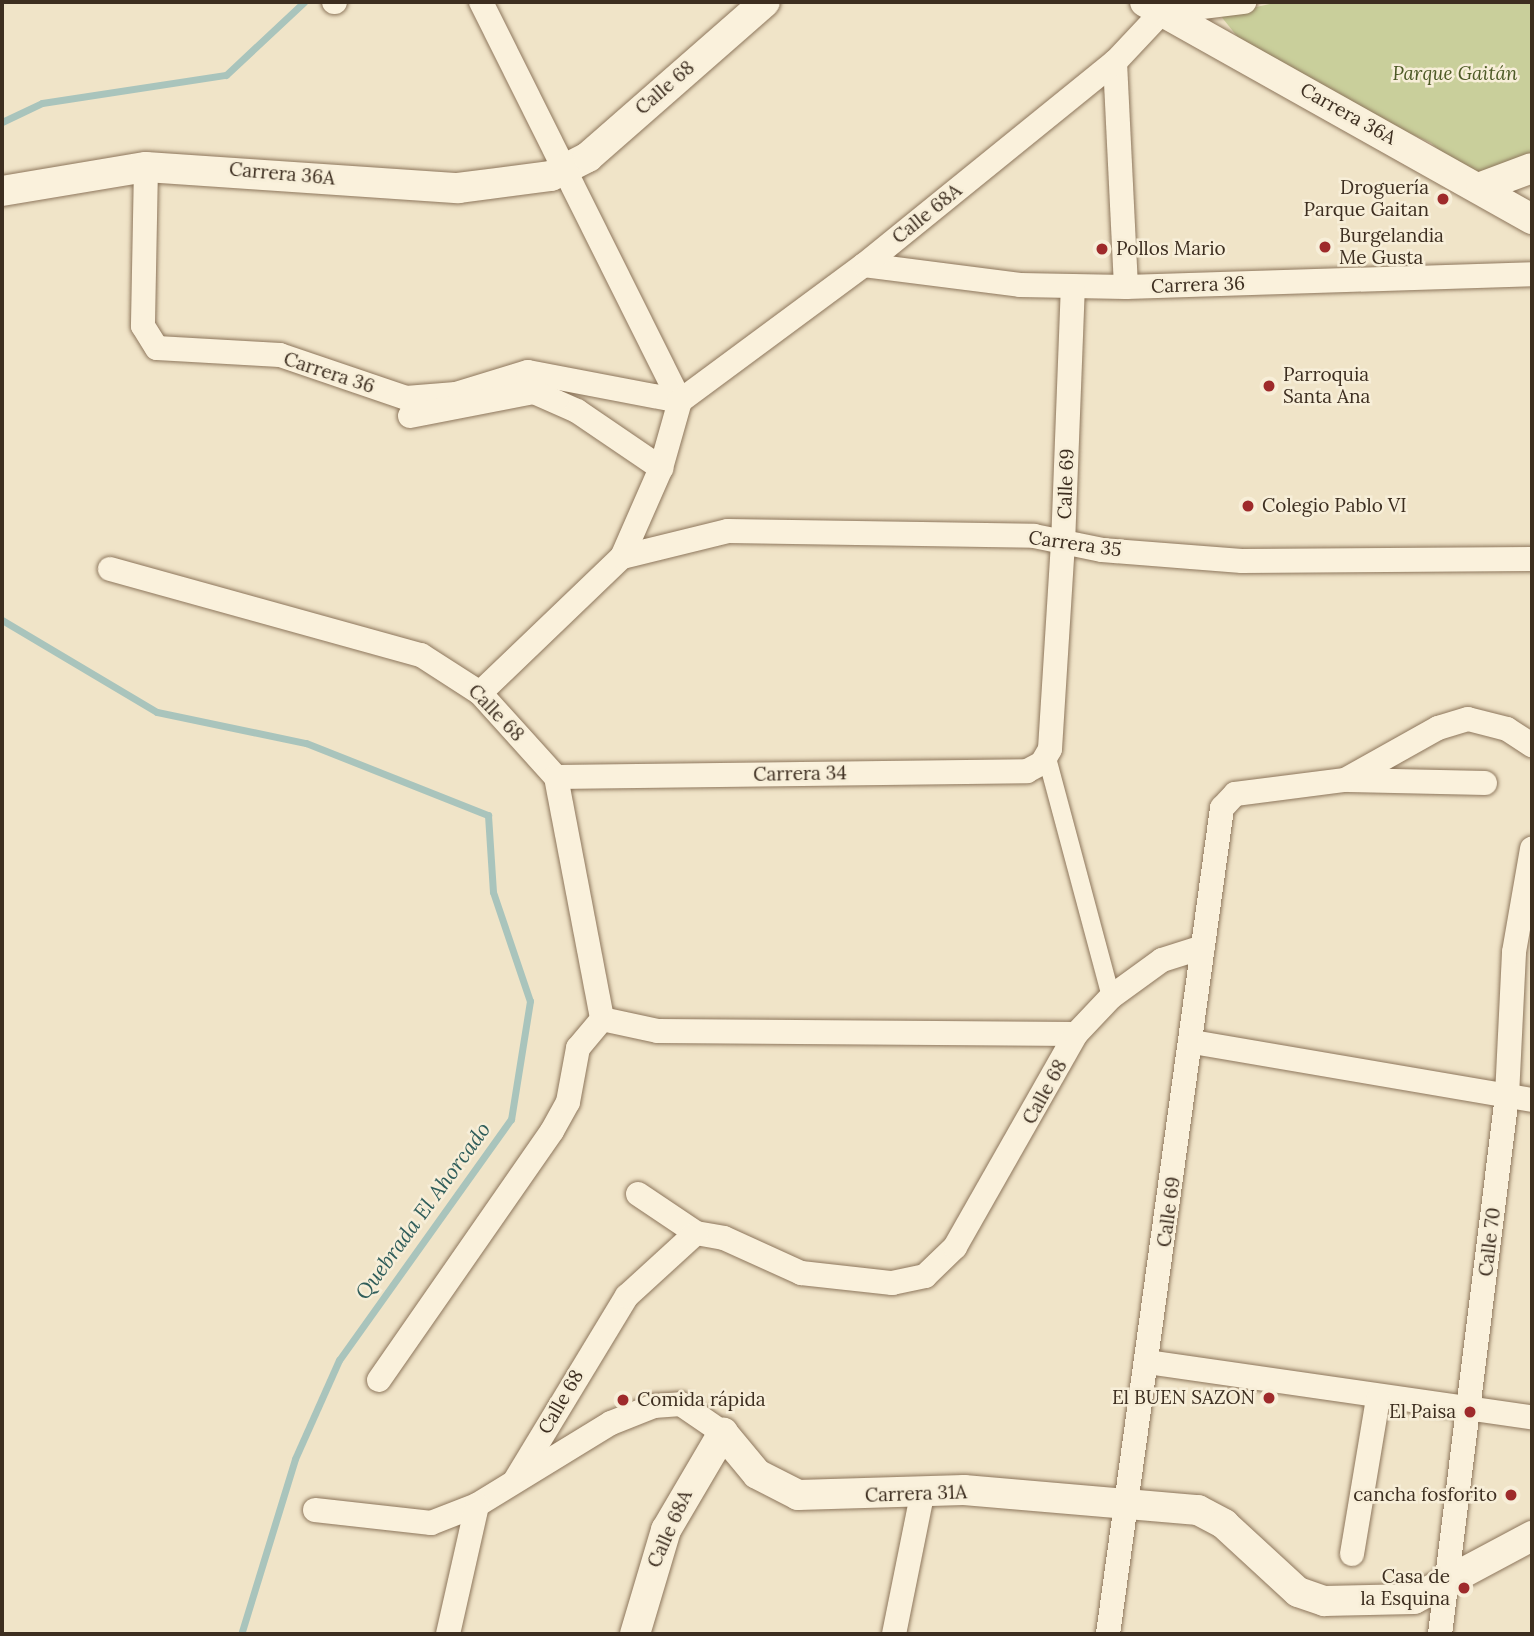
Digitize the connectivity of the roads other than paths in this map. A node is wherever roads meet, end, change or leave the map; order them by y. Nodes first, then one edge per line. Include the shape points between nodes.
1 (481, 2) edge
2 (765, 2) edge
3 (1244, 2) edge
4 (1154, 7) edge
5 (1115, 62) junction
6 (146, 167) junction
7 (1532, 168) edge
8 (563, 172) junction
9 (1481, 187) junction
10 (2, 191) edge
11 (1532, 219) edge
12 (864, 265) junction
13 (1532, 274) edge
14 (1073, 286) junction
15 (1126, 287) junction
16 (680, 401) junction
17 (410, 416) dead end
18 (662, 468) junction
19 (1063, 544) junction
20 (622, 557) junction
21 (1532, 559) edge
22 (110, 569) dead end
23 (480, 693) junction
24 (1532, 745) edge
25 (1044, 760) junction
26 (556, 777) junction
27 (1345, 780) junction
28 (1485, 783) dead end
29 (1532, 849) edge
30 (1203, 947) junction
31 (1111, 997) junction
32 (602, 1019) junction
33 (1076, 1034) junction
34 (1193, 1042) junction
35 (1507, 1096) junction
36 (1532, 1100) edge
37 (638, 1194) dead end
38 (696, 1233) junction
39 (1148, 1362) junction
40 (379, 1380) dead end
41 (1378, 1399) junction
42 (1470, 1413) junction
43 (1532, 1417) edge
44 (723, 1433) junction
45 (514, 1482) junction
46 (923, 1490) junction
47 (1127, 1504) junction
48 (477, 1505) junction
49 (315, 1510) dead end
50 (1532, 1536) edge
51 (1352, 1554) dead end
52 (1444, 1587) junction
53 (448, 1634) edge
54 (635, 1634) edge
55 (642, 1634) edge
56 (894, 1634) edge
57 (1108, 1634) edge
58 (1440, 1634) edge

1 - 8 street
2 - 8 street, Calle 68
3 - 4 street
4 - 5 street, Calle 68A
4 - 9 street, Carrera 36A
5 - 12 street, Calle 68A
5 - 15 street
6 - 8 street, Carrera 36A via 458,188
6 - 10 street, Carrera 36A
6 - 16 street, Carrera 36 via 142,326 158,348 280,355 406,398 456,394 528,372
7 - 9 street
8 - 16 street
9 - 11 street, Carrera 36A
12 - 14 street, Carrera 36
12 - 16 street, Calle 68A
13 - 15 street, Carrera 36
14 - 15 street, Carrera 36
14 - 19 street, Calle 69
16 - 18 street
17 - 18 street via 534,392 565,404
18 - 20 street
19 - 20 street, Carrera 35 via 1034,536 728,531
19 - 21 street, Carrera 35 via 1242,561
19 - 25 street, Calle 69
20 - 23 street
22 - 23 street, Calle 68 via 421,654
23 - 26 street, Calle 68
24 - 27 street via 1507,729 1468,719 1438,728
25 - 26 street, Carrera 34 via 1027,771
25 - 31 street
26 - 32 street
27 - 28 street
27 - 30 street, Calle 69 via 1235,794 1222,808
29 - 35 street, Calle 70 via 1514,952
30 - 31 street, Calle 68 via 1161,960
30 - 34 street, Calle 69
31 - 33 street, Calle 68
32 - 33 street via 658,1031
32 - 40 street via 578,1048 568,1102 552,1131
33 - 38 street, Calle 68 via 955,1247 925,1276 892,1283 802,1273 724,1238
34 - 35 street
34 - 39 street, Calle 69
35 - 36 street
35 - 42 street, Calle 70
37 - 38 street
38 - 45 street, Calle 68 via 627,1296
39 - 41 street
39 - 47 street, Calle 69
41 - 42 street
41 - 51 street
42 - 43 street
42 - 52 street, Calle 70
44 - 45 street, Carrera 31A via 681,1404 654,1406 611,1423
44 - 46 street, Carrera 31A via 757,1474 798,1495
44 - 54 street, Calle 68A via 666,1530
45 - 48 street, Carrera 31A
46 - 47 street, Carrera 31A
46 - 56 street
47 - 52 street, Carrera 31A via 1198,1510 1224,1524 1298,1592 1324,1601 1414,1599
47 - 57 street, Calle 69
48 - 49 street, Carrera 31A via 431,1523 401,1525
48 - 53 street
50 - 52 street, Carrera 31A
52 - 58 street, Calle 70
54 - 55 street

